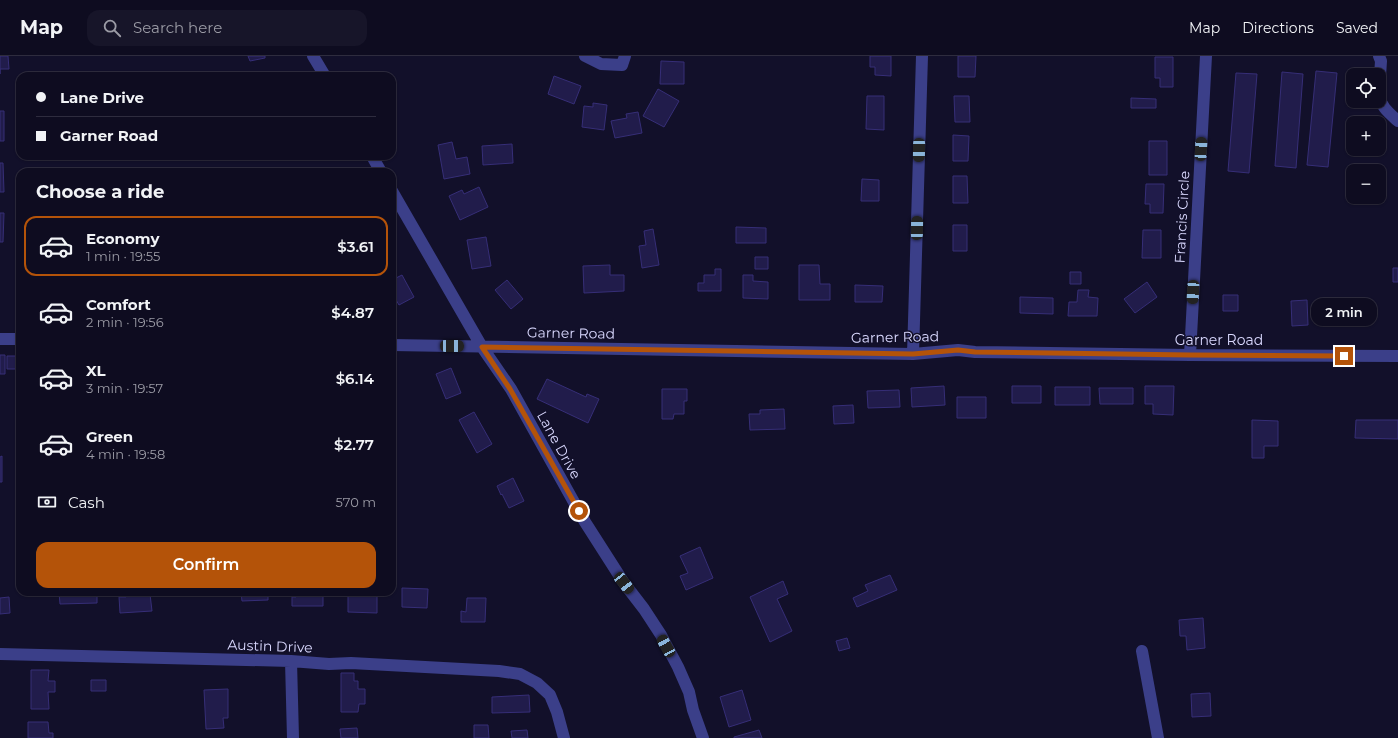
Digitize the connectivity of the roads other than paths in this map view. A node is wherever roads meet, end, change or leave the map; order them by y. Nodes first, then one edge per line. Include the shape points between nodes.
1 (312, 56) edge
2 (585, 56) edge
3 (625, 56) edge
4 (922, 56) edge
5 (1206, 56) edge
6 (1379, 56) edge
7 (1381, 68) edge
8 (322, 72) edge
9 (1384, 108) edge
10 (1398, 121) edge
11 (396, 198) edge
12 (0, 339) edge
13 (16, 339) edge
14 (396, 345) edge
15 (482, 347) junction
16 (913, 354) junction
17 (1190, 355) junction
18 (1398, 356) edge
19 (1142, 651) dead end
20 (0, 654) edge
21 (291, 661) junction
22 (293, 738) edge
23 (564, 738) edge
24 (703, 738) edge
25 (1158, 738) edge

1 - 8 street
2 - 3 street via 601,64 622,65
4 - 16 street
5 - 17 street, Francis Circle
6 - 7 street
9 - 10 street
11 - 15 street, Lane Drive
12 - 13 street
14 - 15 street, Garner Road
15 - 16 street, Garner Road
15 - 24 street, Lane Drive via 510,389 585,522 661,635 689,692
16 - 17 street, Garner Road via 958,350
17 - 18 street, Garner Road
19 - 25 street
20 - 21 street, Austin Drive
21 - 22 street
21 - 23 street, Austin Drive via 520,674 537,683 550,695

